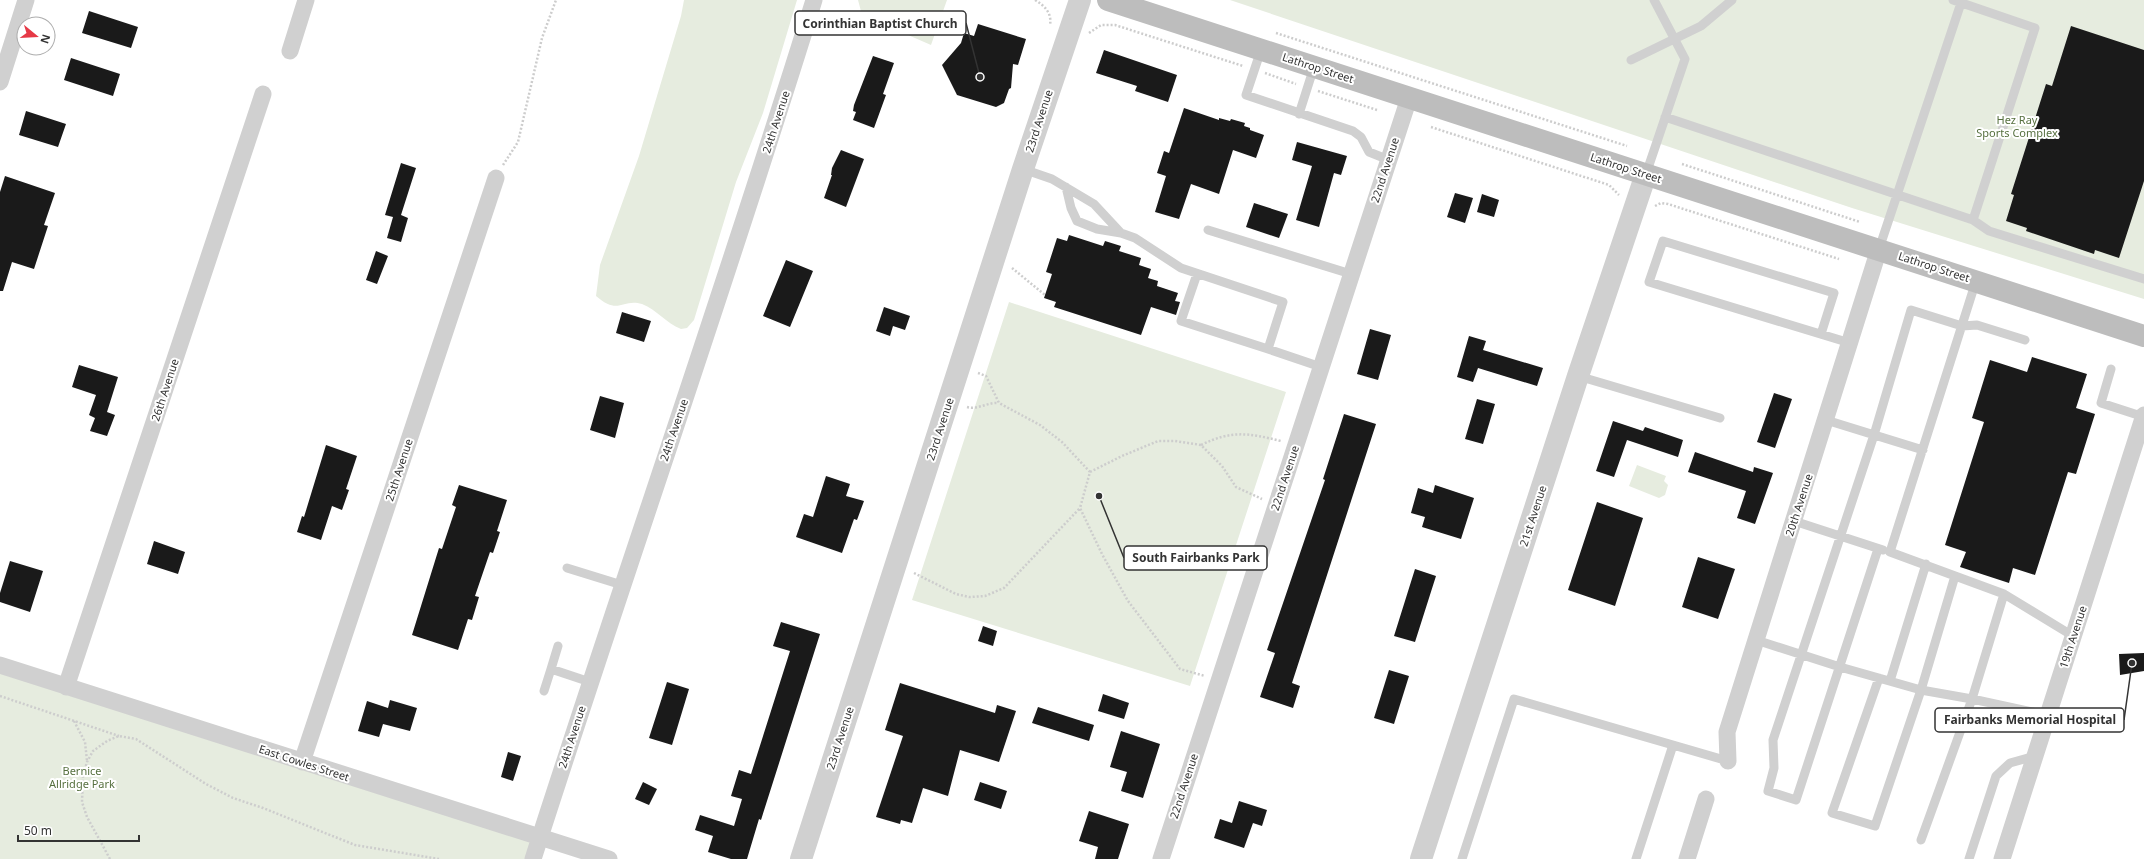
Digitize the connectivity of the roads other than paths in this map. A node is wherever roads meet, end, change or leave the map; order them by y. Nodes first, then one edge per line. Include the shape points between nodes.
1 (26, 0) edge
2 (306, 0) edge
3 (814, 0) edge
4 (1080, 0) edge
5 (1108, 0) edge
6 (1654, 0) edge
7 (1732, 0) edge
8 (1962, 2) edge
9 (1674, 39) junction
10 (1266, 40) junction
11 (290, 51) dead end
12 (1631, 60) dead end
13 (1314, 67) junction
14 (0, 82) edge
15 (263, 94) dead end
16 (1409, 98) junction
17 (1299, 114) junction
18 (1665, 118) junction
19 (1389, 160) junction
20 (1023, 169) junction
21 (1646, 174) junction
22 (496, 178) road end
23 (1066, 187) junction
24 (1899, 195) junction
25 (1973, 220) junction
26 (1208, 230) dead end
27 (1121, 233) junction
28 (1879, 249) junction
29 (1197, 274) junction
30 (1351, 274) junction
31 (2144, 280) edge
32 (1976, 281) junction
33 (1962, 326) junction
34 (1821, 334) junction
35 (2144, 336) edge
36 (2025, 340) dead end
37 (1850, 343) junction
38 (1268, 350) junction
39 (1321, 367) junction
40 (2111, 369) dead end
41 (1578, 376) junction
42 (2144, 416) edge
43 (1720, 418) dead end
44 (1826, 420) junction
45 (1874, 435) junction
46 (1923, 450) junction
47 (1794, 521) junction
48 (1840, 536) junction
49 (1878, 549) junction
50 (1890, 552) junction
51 (1926, 564) junction
52 (567, 568) dead end
53 (1955, 576) junction
54 (622, 585) junction
55 (2004, 594) junction
56 (2073, 636) junction
57 (1756, 640) junction
58 (558, 646) dead end
59 (1801, 655) junction
60 (0, 665) edge
61 (1840, 667) junction
62 (551, 669) junction
63 (1879, 678) junction
64 (1890, 681) junction
65 (590, 682) junction
66 (66, 687) junction
67 (1921, 690) junction
68 (544, 691) dead end
69 (1972, 699) junction
70 (2047, 715) junction
71 (1673, 745) junction
72 (2035, 756) junction
73 (1728, 761) joint
74 (302, 762) junction
75 (1706, 799) dead end
76 (540, 837) junction
77 (1921, 840) dead end
78 (533, 859) edge
79 (609, 859) edge
80 (801, 859) edge
81 (1161, 859) edge
82 (1421, 859) edge
83 (1462, 859) edge
84 (1636, 859) edge
85 (1687, 859) edge
86 (1969, 859) edge
87 (2002, 859) edge

1 - 14 street
2 - 11 street
3 - 54 street, 24th Avenue via 751,200
4 - 20 street, 23rd Avenue
5 - 10 main road, Lathrop Street
6 - 9 lane
7 - 9 lane via 1701,26
8 - 24 lane
8 - 25 lane via 2035,28
9 - 12 lane
9 - 18 lane via 1685,59
10 - 13 main road, Lathrop Street
10 - 17 lane via 1246,95
13 - 16 main road, Lathrop Street
13 - 17 lane
15 - 66 street, 26th Avenue
16 - 19 street, 22nd Avenue
16 - 21 main road, Lathrop Street
17 - 19 lane via 1353,131 1361,137 1368,152
18 - 21 lane
18 - 24 lane
19 - 30 street, 22nd Avenue
20 - 23 lane
20 - 80 street, 23rd Avenue
21 - 28 main road, Lathrop Street
21 - 41 street, 21st Avenue
22 - 74 street, 25th Avenue
23 - 27 lane via 1094,204
23 - 27 lane via 1077,221 1098,229
24 - 25 lane
24 - 28 lane
25 - 31 lane via 1989,232
26 - 30 lane
27 - 29 lane via 1135,238 1181,268
28 - 32 main road, Lathrop Street
28 - 37 street, 20th Avenue
29 - 38 lane via 1282,302
29 - 38 lane via 1181,321
30 - 39 street, 22nd Avenue
32 - 33 lane
32 - 35 main road, Lathrop Street
33 - 36 lane via 1977,325
33 - 45 lane via 1911,310
33 - 46 lane
34 - 34 lane via 1649,282 1663,242 1834,293
34 - 37 lane
37 - 44 street, 20th Avenue
38 - 39 lane
39 - 81 street, 22nd Avenue
40 - 42 lane via 2101,403
41 - 43 lane
41 - 82 street, 21st Avenue
42 - 56 street, 19th Avenue
44 - 45 lane
44 - 47 street, 20th Avenue
45 - 46 lane
45 - 48 lane
46 - 50 lane
47 - 48 lane
47 - 57 street, 20th Avenue
48 - 49 lane
48 - 59 lane
49 - 50 lane
49 - 61 lane
50 - 51 lane
51 - 53 lane
51 - 64 lane
52 - 54 lane
53 - 55 lane
53 - 67 lane
54 - 65 street, 24th Avenue
55 - 56 lane
55 - 69 lane
56 - 70 street, 19th Avenue
57 - 59 lane
57 - 73 street, 20th Avenue via 1727,732
58 - 62 lane
59 - 61 lane
59 - 61 lane via 1773,740 1774,768 1768,791 1796,800
60 - 66 street, East Cowles Street
61 - 63 lane
62 - 65 lane
62 - 68 lane
63 - 64 lane
63 - 67 lane via 1832,813 1874,826
64 - 67 lane
65 - 76 street, 24th Avenue
66 - 74 street, East Cowles Street
67 - 69 lane
69 - 70 lane
69 - 77 lane
70 - 72 street, 19th Avenue
71 - 73 lane
71 - 83 lane via 1514,699
71 - 84 lane
72 - 86 lane via 2010,763 1996,776
72 - 87 street, 19th Avenue
74 - 76 street, East Cowles Street
75 - 85 street
76 - 78 street, 24th Avenue
76 - 79 street, East Cowles Street

